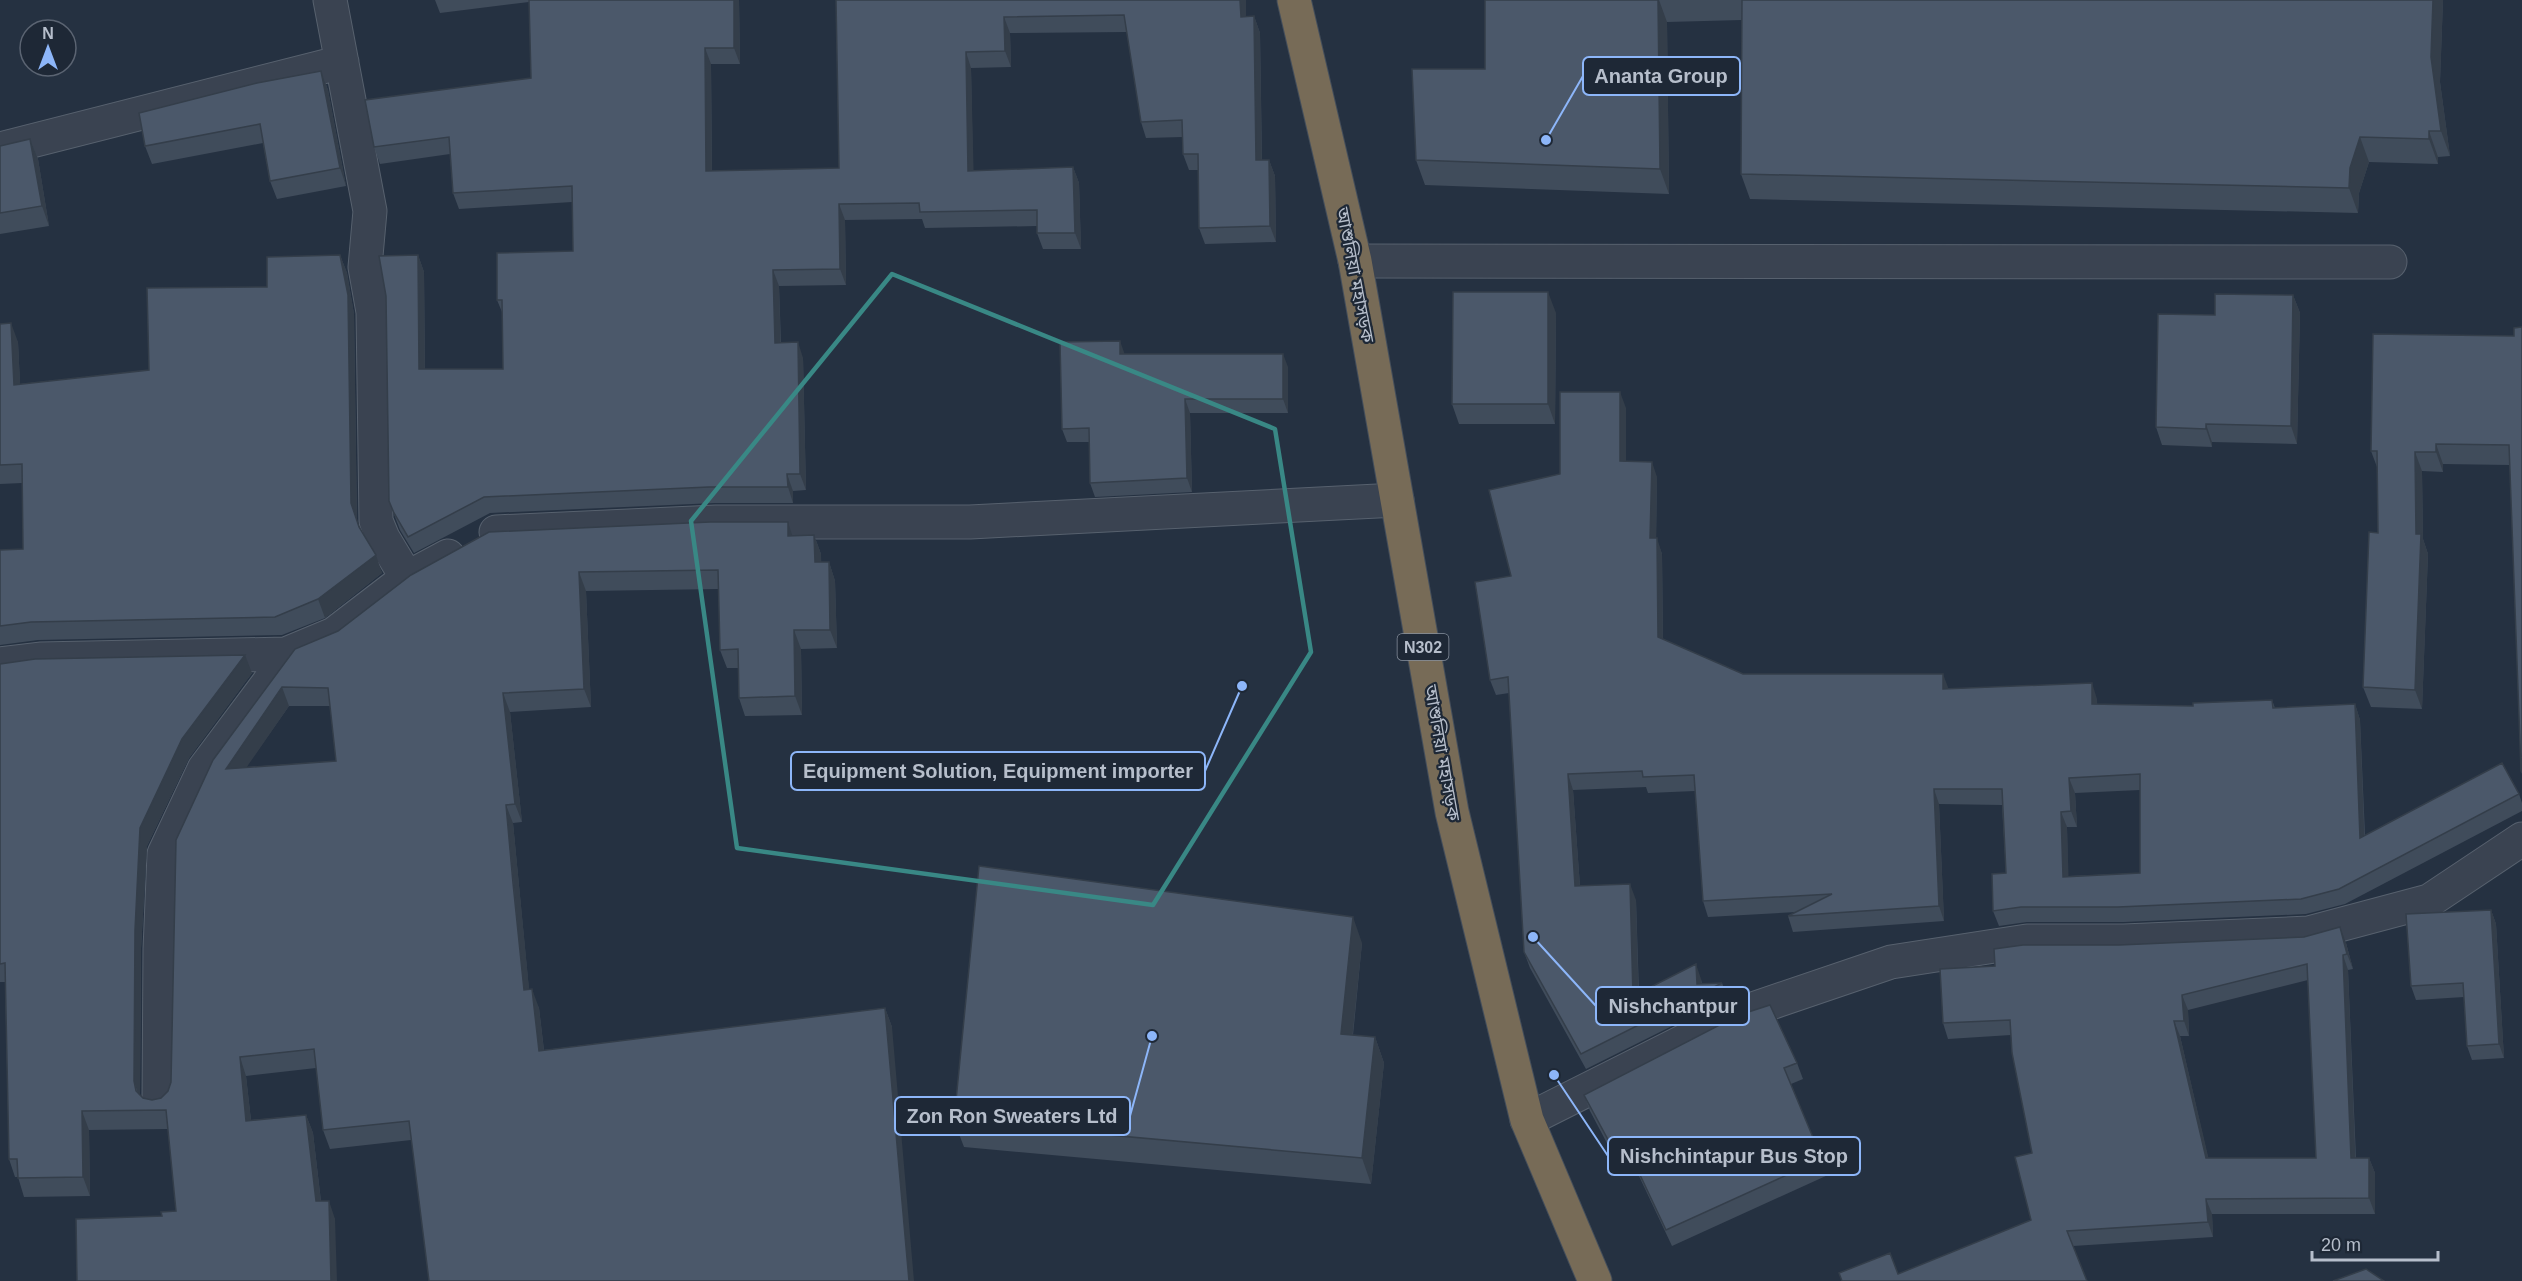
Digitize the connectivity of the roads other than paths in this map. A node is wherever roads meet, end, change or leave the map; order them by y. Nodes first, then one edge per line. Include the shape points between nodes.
1 (330, 0) edge
2 (1294, 0) edge
3 (342, 62) junction
4 (0, 149) edge
5 (1355, 261) junction
6 (2390, 262) dead end
7 (1397, 500) junction
8 (407, 578) junction
9 (286, 654) junction
10 (0, 664) edge
11 (2522, 839) edge
12 (159, 1100) edge
13 (1527, 1120) junction
14 (1595, 1281) edge

1 - 3 street
2 - 5 highway, আশুলিয়া মহাসড়ক / N302
3 - 4 street
3 - 8 street via 370,211 365,267 373,312 376,521
5 - 6 street
5 - 7 highway, আশুলিয়া মহাসড়ক / N302
7 - 8 street via 969,522 716,522 491,532
7 - 13 highway, আশুলিয়া মহাসড়ক / N302 via 1452,812
8 - 9 street via 333,633
9 - 10 street via 40,659
9 - 12 street via 284,662 204,769 164,854
11 - 13 street via 2429,901 2309,933 2027,941 1891,962 1738,1014
13 - 14 highway, আশুলিয়া মহাসড়ক / N302

